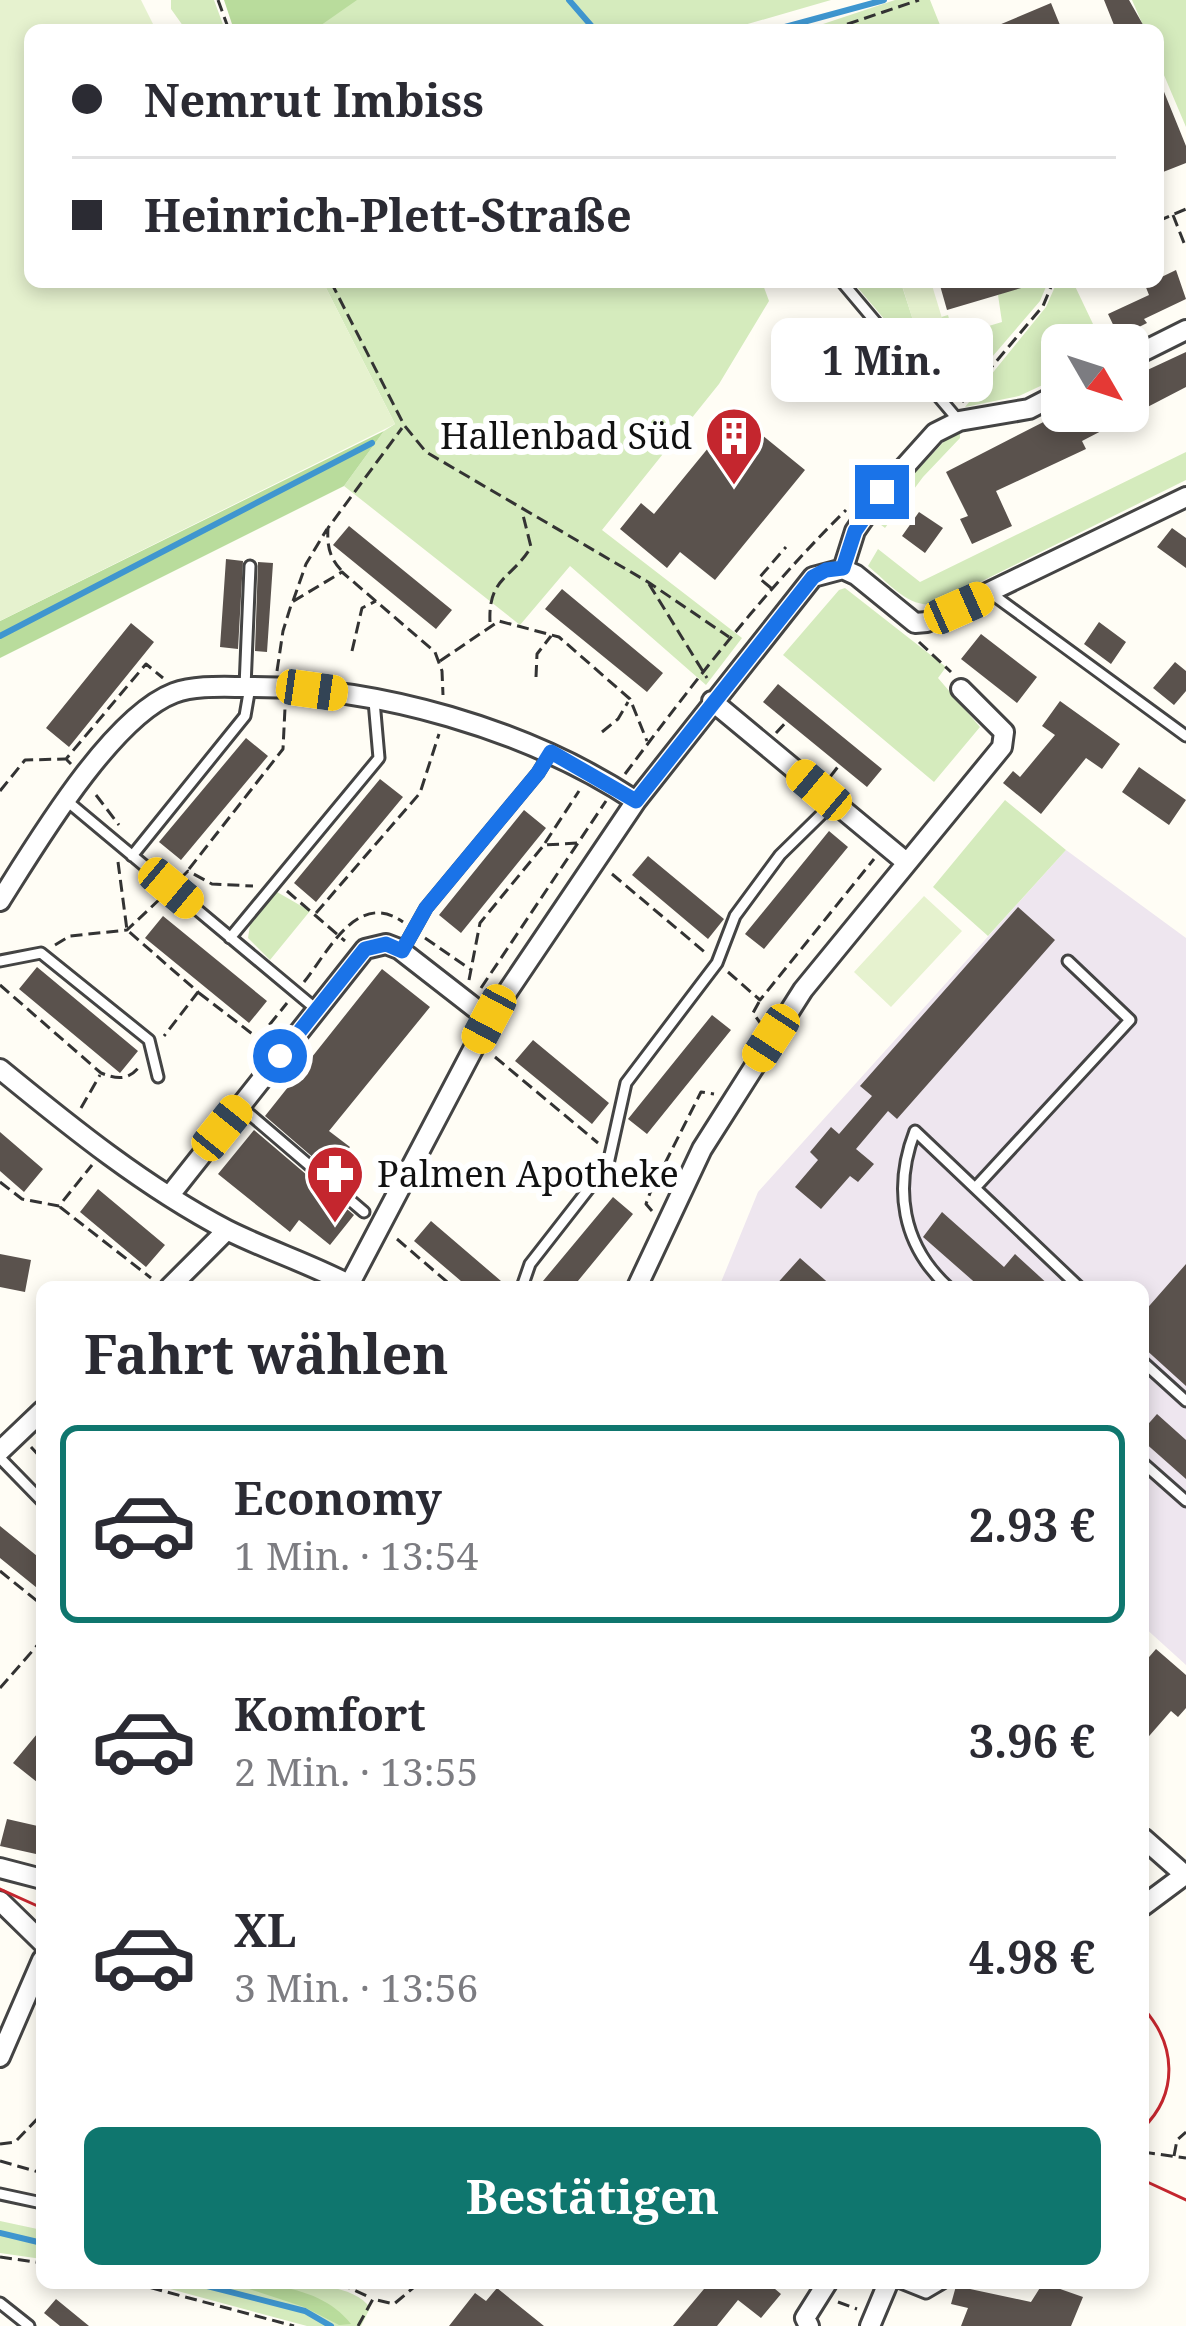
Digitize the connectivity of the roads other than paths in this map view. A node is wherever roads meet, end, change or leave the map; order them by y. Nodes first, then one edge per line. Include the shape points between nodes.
1 (847, 288) edge
2 (1186, 329) edge
3 (1149, 348) edge
4 (1041, 403) edge
5 (959, 421) junction
6 (1182, 504) edge
7 (250, 566) dead end
8 (843, 568) junction
9 (991, 593) junction
10 (248, 687) junction
11 (962, 689) road end
12 (715, 698) junction
13 (374, 701) junction
14 (1186, 736) edge
15 (551, 752) junction
16 (66, 801) junction
17 (636, 801) junction
18 (834, 802) junction
19 (132, 856) junction
20 (906, 862) junction
21 (0, 901) edge
22 (230, 938) junction
23 (402, 951) junction
24 (0, 961) edge
25 (1068, 961) dead end
26 (316, 1009) junction
27 (489, 1019) junction
28 (0, 1070) edge
29 (158, 1077) dead end
30 (240, 1106) junction
31 (975, 1188) junction
32 (170, 1195) junction
33 (364, 1212) dead end
34 (226, 1229) junction
35 (172, 1281) edge
36 (339, 1281) edge
37 (353, 1281) edge
38 (524, 1281) edge
39 (640, 1281) edge
40 (942, 1281) edge
41 (1073, 1281) edge
42 (1149, 1367) edge
43 (1186, 1400) edge
44 (36, 1417) edge
45 (0, 1454) edge
46 (1149, 1468) edge
47 (36, 1494) edge
48 (1186, 1501) edge
49 (1149, 1843) edge
50 (0, 1868) edge
51 (1185, 1874) edge
52 (36, 1877) edge
53 (0, 1901) edge
54 (1149, 1901) edge
55 (36, 1936) edge
56 (36, 1974) edge
57 (0, 2057) edge
58 (0, 2194) edge
59 (36, 2202) edge
60 (825, 2289) edge
61 (885, 2289) edge
62 (0, 2303) edge
63 (872, 2321) edge
64 (29, 2326) edge
65 (809, 2326) edge

1 - 5 lane
2 - 3 street
4 - 5 street
5 - 8 street via 917,452 855,531
6 - 9 street
7 - 10 lane
8 - 9 street via 915,622
8 - 12 street via 813,577
9 - 14 lane
10 - 13 street
10 - 16 street via 175,693 154,705
10 - 19 lane via 245,716
11 - 20 street via 1004,732 1002,747
12 - 17 street
12 - 18 street
13 - 15 street
13 - 22 lane via 379,758
15 - 17 street
15 - 23 lane via 426,908
16 - 19 lane
16 - 21 street
17 - 27 street
18 - 20 street
18 - 38 lane via 780,855 735,916 717,963 626,1083 608,1164
19 - 22 lane
20 - 39 street via 771,1038 692,1170
22 - 26 lane
23 - 26 street via 386,944 365,949
23 - 27 street
24 - 29 lane via 41,952 149,1040
25 - 31 lane via 1130,1020
26 - 30 street
27 - 37 street
28 - 32 street
30 - 32 street
30 - 33 lane
31 - 40 lane via 915,1131 903,1161 904,1218
31 - 41 lane
32 - 34 street
34 - 35 street
34 - 36 street
42 - 43 lane
44 - 45 street
45 - 47 lane
46 - 48 lane
49 - 51 street
50 - 52 street
51 - 54 street
53 - 55 street
56 - 57 street
58 - 59 lane
60 - 65 street via 805,2318
61 - 63 street
62 - 64 lane

